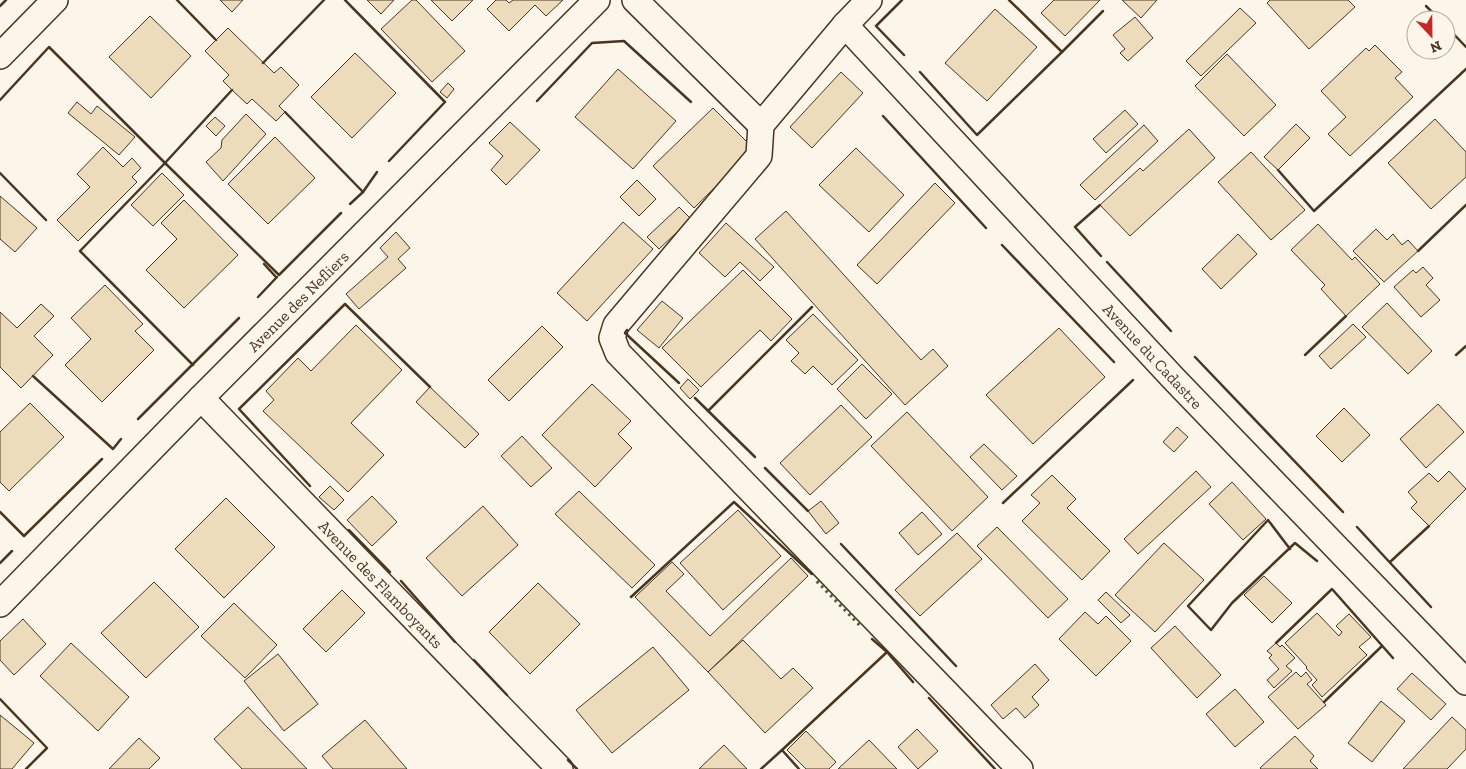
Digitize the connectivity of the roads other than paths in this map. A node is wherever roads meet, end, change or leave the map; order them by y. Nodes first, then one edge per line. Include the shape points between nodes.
1 (56, 0) edge
2 (597, 0) edge
3 (635, 0) edge
4 (869, 0) edge
5 (845, 25) junction
6 (0, 56) edge
7 (761, 125) junction
8 (201, 398) junction
9 (0, 604) edge
10 (1466, 682) edge
11 (560, 769) edge
12 (1020, 769) edge

1 - 6 street
2 - 8 street, Avenue des Nefliers
3 - 7 street
4 - 5 street
5 - 7 street
5 - 10 street, Avenue du Cadastre via 1166,371
7 - 12 street via 759,156 616,325 612,332 613,343 618,353
8 - 9 street, Avenue des Nefliers
8 - 11 street, Avenue des Flamboyants

